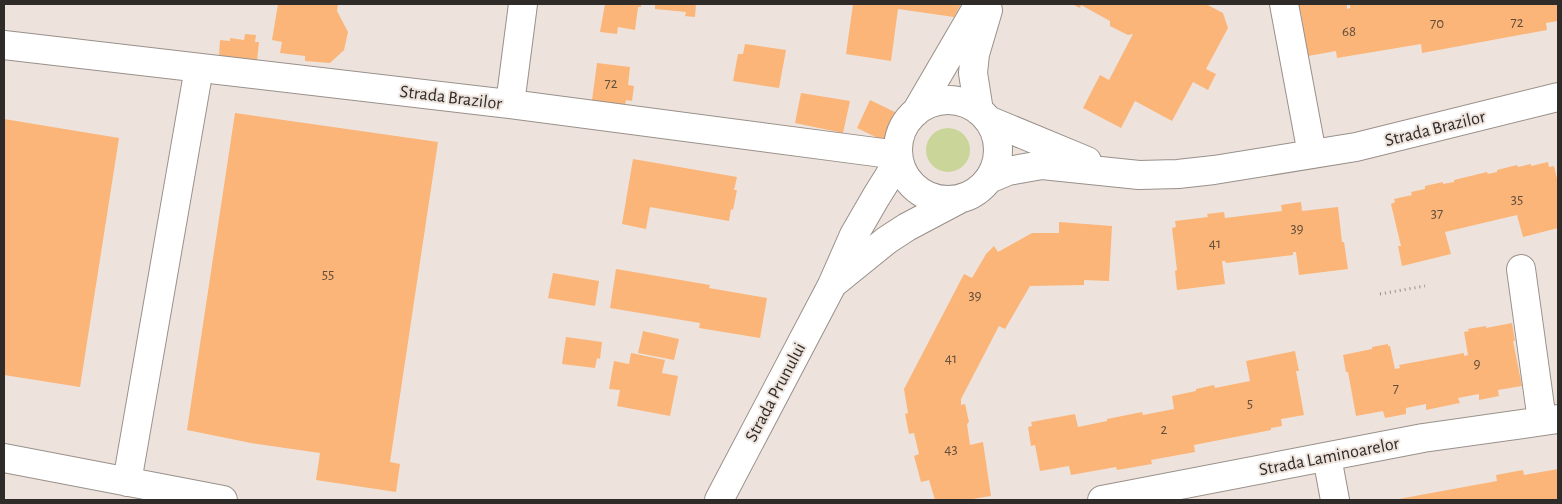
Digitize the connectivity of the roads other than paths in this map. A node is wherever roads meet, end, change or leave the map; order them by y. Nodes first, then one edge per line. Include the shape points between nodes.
1 (523, 4) edge
2 (979, 4) edge
3 (990, 4) edge
4 (1284, 4) edge
5 (4, 45) edge
6 (199, 68) junction
7 (1558, 97) edge
8 (510, 104) junction
9 (916, 112) junction
10 (983, 116) junction
11 (1312, 154) junction
12 (899, 158) junction
13 (1117, 172) junction
14 (989, 179) junction
15 (958, 200) junction
16 (1521, 269) dead end
17 (832, 285) junction
18 (1550, 420) edge
19 (1327, 457) junction
20 (4, 458) edge
21 (128, 482) junction
22 (223, 500) edge
23 (718, 500) edge
24 (1102, 500) edge
25 (1335, 500) edge

1 - 8 street
2 - 9 street
3 - 10 street via 974,54 973,73
4 - 11 street
5 - 6 street, Strada Brazilor
6 - 8 street, Strada Brazilor
6 - 21 street
7 - 11 street, Strada Brazilor via 1356,147
8 - 12 street, Strada Brazilor
9 - 10 street via 941,101 954,101 967,104
9 - 12 street via 902,131 898,143
10 - 13 street, Strada Brazilor
10 - 14 street via 995,134 998,149 996,165
11 - 13 street, Strada Brazilor via 1178,174
12 - 15 street via 904,175 914,187 927,196
12 - 17 street, Strada Prunului via 854,235
13 - 14 street, Strada Brazilor via 1042,165 1008,171
14 - 15 street via 970,196
15 - 17 street, Strada Prunului via 887,240
16 - 18 street
17 - 23 street, Strada Prunului
18 - 19 street, Strada Laminoarelor via 1423,438
19 - 24 street, Strada Laminoarelor
19 - 25 street
20 - 21 street
21 - 22 street

